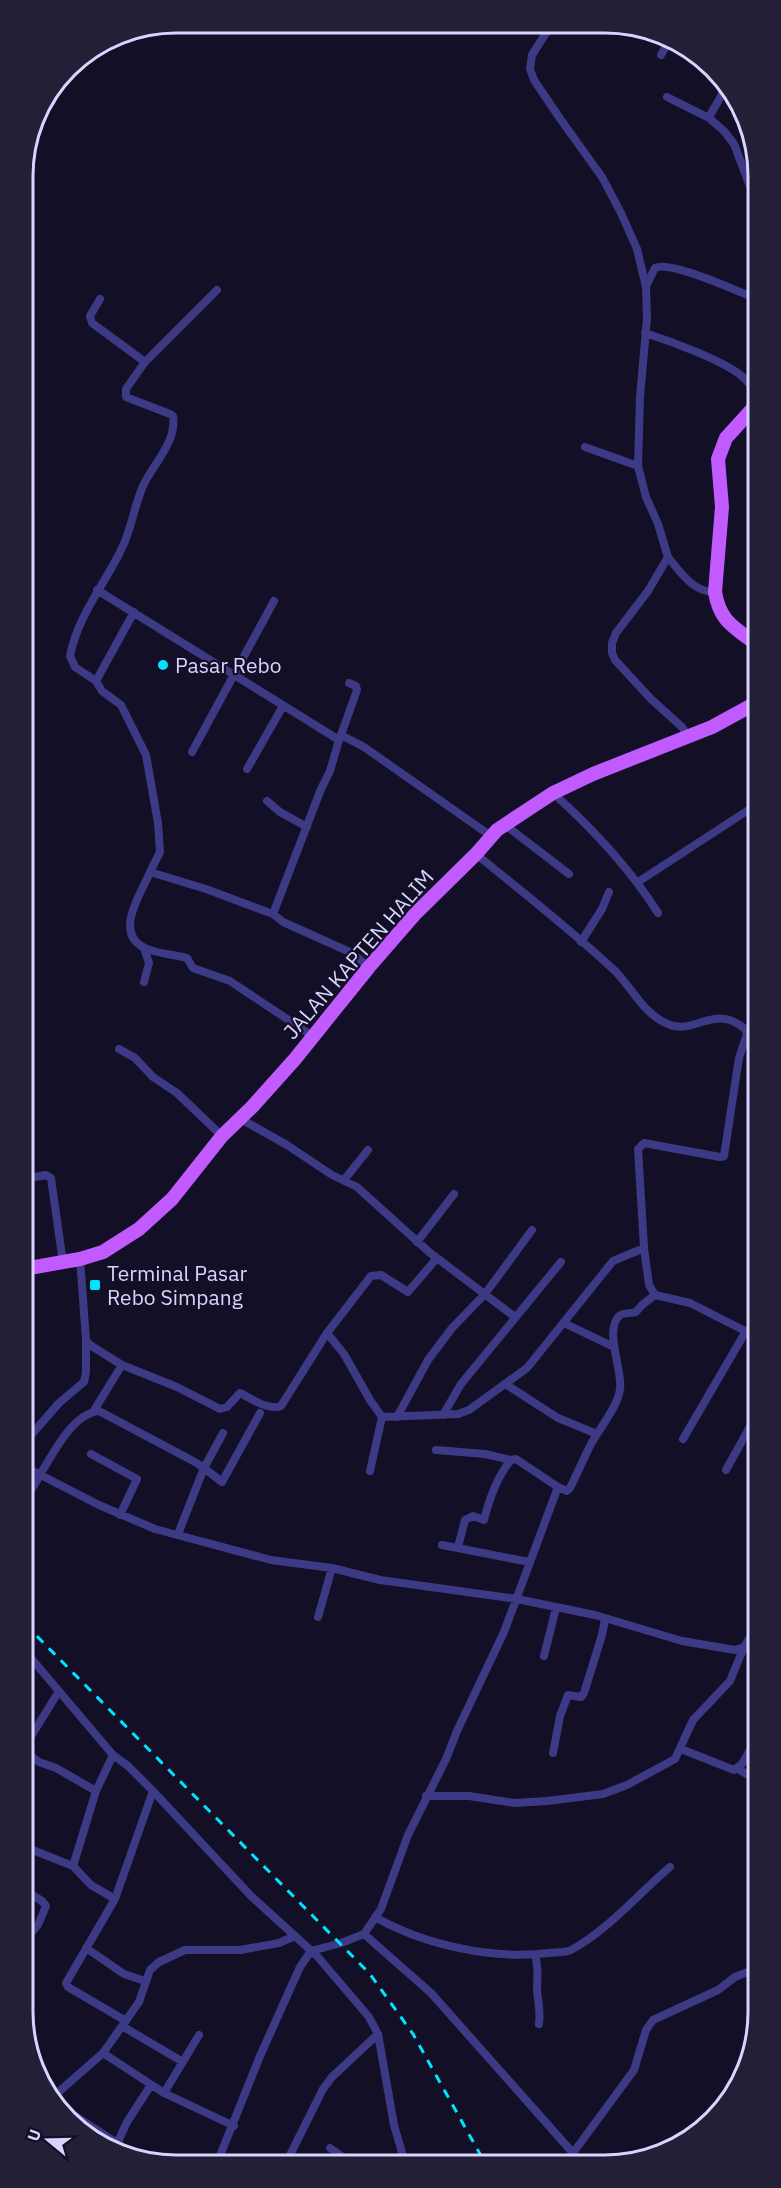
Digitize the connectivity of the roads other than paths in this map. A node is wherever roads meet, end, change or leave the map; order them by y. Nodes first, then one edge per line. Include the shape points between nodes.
1 (546, 33) edge
2 (666, 47) edge
3 (662, 55) dead end
4 (722, 95) edge
5 (667, 97) dead end
6 (709, 118) junction
7 (748, 181) edge
8 (646, 287) junction
9 (217, 290) dead end
10 (748, 295) edge
11 (100, 299) dead end
12 (645, 333) junction
13 (144, 362) junction
14 (748, 383) edge
15 (748, 414) edge
16 (585, 447) dead end
17 (638, 466) junction
18 (668, 557) junction
19 (97, 590) junction
20 (715, 592) junction
21 (274, 601) dead end
22 (134, 612) junction
23 (748, 638) edge
24 (234, 675) junction
25 (96, 681) junction
26 (349, 683) dead end
27 (283, 706) junction
28 (748, 708) edge
29 (688, 736) junction
30 (340, 738) junction
31 (192, 752) dead end
32 (247, 769) dead end
33 (553, 793) junction
34 (267, 801) dead end
35 (748, 810) edge
36 (505, 825) junction
37 (307, 827) junction
38 (491, 836) junction
39 (477, 854) junction
40 (150, 872) junction
41 (570, 874) dead end
42 (638, 882) junction
43 (609, 892) dead end
44 (658, 913) dead end
45 (273, 914) junction
46 (581, 942) junction
47 (144, 948) junction
48 (369, 967) junction
49 (144, 982) dead end
50 (314, 1037) junction
51 (119, 1049) dead end
52 (240, 1118) junction
53 (222, 1136) junction
54 (368, 1150) dead end
55 (33, 1177) edge
56 (344, 1180) junction
57 (454, 1194) dead end
58 (532, 1230) dead end
59 (417, 1242) junction
60 (644, 1248) junction
61 (437, 1258) junction
62 (80, 1259) junction
63 (561, 1262) dead end
64 (63, 1263) junction
65 (33, 1268) edge
66 (485, 1294) junction
67 (656, 1295) junction
68 (515, 1317) junction
69 (564, 1323) junction
70 (746, 1331) joint
71 (327, 1333) junction
72 (86, 1340) junction
73 (614, 1347) junction
74 (122, 1365) junction
75 (507, 1384) junction
76 (93, 1412) junction
77 (260, 1413) dead end
78 (443, 1415) junction
79 (382, 1417) junction
80 (397, 1417) junction
81 (748, 1430) edge
82 (33, 1433) edge
83 (223, 1433) dead end
84 (597, 1434) junction
85 (684, 1439) dead end
86 (436, 1450) dead end
87 (92, 1454) dead end
88 (511, 1460) junction
89 (204, 1468) junction
90 (33, 1470) edge
91 (726, 1470) dead end
92 (370, 1472) dead end
93 (41, 1474) junction
94 (33, 1486) edge
95 (558, 1487) junction
96 (120, 1515) junction
97 (178, 1534) junction
98 (442, 1545) dead end
99 (458, 1547) junction
100 (529, 1562) junction
101 (332, 1569) junction
102 (517, 1599) junction
103 (556, 1608) junction
104 (318, 1617) dead end
105 (605, 1619) junction
106 (748, 1641) edge
107 (744, 1647) junction
108 (544, 1656) dead end
109 (33, 1660) edge
110 (59, 1691) junction
111 (33, 1733) edge
112 (681, 1749) junction
113 (748, 1752) edge
114 (553, 1753) dead end
115 (113, 1755) junction
116 (33, 1758) edge
117 (738, 1769) junction
118 (748, 1775) edge
119 (96, 1791) junction
120 (153, 1791) junction
121 (426, 1796) junction
122 (33, 1850) edge
123 (73, 1866) junction
124 (670, 1867) dead end
125 (33, 1895) edge
126 (115, 1899) junction
127 (375, 1917) junction
128 (33, 1931) edge
129 (364, 1934) junction
130 (296, 1936) junction
131 (86, 1948) junction
132 (311, 1951) junction
133 (535, 1955) junction
134 (748, 1972) edge
135 (145, 1982) junction
136 (124, 2024) junction
137 (539, 2025) dead end
138 (378, 2034) junction
139 (200, 2035) dead end
140 (103, 2054) junction
141 (183, 2062) junction
142 (151, 2085) junction
143 (58, 2092) edge
144 (164, 2093) junction
145 (234, 2126) junction
146 (94, 2129) edge
147 (107, 2138) edge
148 (118, 2142) edge
149 (330, 2148) dead end
150 (573, 2153) joint
151 (221, 2155) edge
152 (290, 2155) dead end
153 (340, 2155) edge
154 (403, 2155) edge

1 - 8 street via 532,55 530,69 534,80 602,177 637,249
2 - 3 street
4 - 6 street
5 - 6 street
6 - 7 street via 734,144
8 - 10 street via 655,268 664,266
8 - 12 street
9 - 13 street
11 - 13 street via 90,316 92,323
12 - 14 street via 724,366
12 - 17 street
13 - 19 street via 125,394 170,414 173,430 144,485 123,545
15 - 20 main road via 726,438 718,459 722,507
16 - 17 street
17 - 18 street
18 - 20 street via 700,590
18 - 29 street via 616,633 612,653
19 - 22 street
19 - 25 street via 70,656 75,666
20 - 23 main road via 725,620
21 - 24 street
22 - 24 street
22 - 25 street
24 - 27 street
24 - 31 street
25 - 40 street via 102,691 121,705 146,754 160,852
26 - 30 street via 357,690
27 - 30 street
27 - 32 street
28 - 29 main road, JALAN KAPTEN HALIM
29 - 33 main road, JALAN KAPTEN HALIM
30 - 37 street
30 - 38 street via 364,747
33 - 36 main road, JALAN KAPTEN HALIM
33 - 42 street via 588,825
34 - 37 street
35 - 42 street
36 - 38 main road, JALAN KAPTEN HALIM
36 - 41 street
37 - 45 street
38 - 39 main road, JALAN KAPTEN HALIM
39 - 46 street
39 - 48 main road, JALAN KAPTEN HALIM via 416,913
40 - 45 street
40 - 47 street via 129,923 130,932
42 - 44 street
43 - 46 street
45 - 48 street via 352,953
46 - 60 street via 624,979 661,1021 678,1028 725,1018 740,1025 747,1034 739,1058 724,1156 644,1143 638,1149
47 - 49 street via 149,963
47 - 50 street via 187,958 193,968 230,981
48 - 50 main road, JALAN KAPTEN HALIM
50 - 52 main road, JALAN KAPTEN HALIM
51 - 53 street via 177,1093
52 - 53 main road, JALAN KAPTEN HALIM
52 - 56 street
53 - 62 main road, JALAN KAPTEN HALIM via 172,1199 139,1229 103,1252
54 - 56 street
55 - 64 street via 51,1178
56 - 59 street via 357,1187
57 - 59 street
58 - 66 street
59 - 61 street
60 - 67 street via 650,1285
60 - 69 street via 613,1261
61 - 66 street
61 - 71 street via 408,1292 381,1275 371,1276
62 - 64 main road, JALAN KAPTEN HALIM
62 - 72 street
63 - 68 street
64 - 65 main road, JALAN KAPTEN HALIM
66 - 68 street
66 - 80 street via 428,1360
67 - 70 street via 690,1303
67 - 73 street via 636,1312 619,1316 614,1328
68 - 78 street via 461,1384
69 - 73 street
69 - 75 street via 527,1368
70 - 85 street
71 - 74 street via 277,1408 240,1393 220,1409
71 - 79 street
72 - 74 street
72 - 82 street via 84,1382
73 - 84 street via 621,1389
74 - 76 street
75 - 78 street via 469,1410
75 - 84 street via 558,1418
76 - 89 street via 99,1411
76 - 93 street via 68,1432
77 - 89 street via 222,1482
78 - 80 street
79 - 80 street
79 - 92 street
81 - 91 street
83 - 89 street
84 - 95 street via 570,1488 567,1491
86 - 88 street
87 - 96 street via 137,1479
88 - 95 street via 516,1459
88 - 99 street via 492,1492 484,1520 473,1516 465,1520
89 - 97 street
90 - 93 street
93 - 94 street
93 - 96 street
95 - 100 street
96 - 97 street
97 - 101 street via 271,1560
98 - 99 street
99 - 100 street
100 - 102 street
101 - 102 street via 380,1580
101 - 104 street
102 - 103 street
102 - 121 street
103 - 105 street
103 - 108 street
105 - 107 street via 682,1641 735,1650
105 - 114 street via 584,1693 581,1697 568,1695
106 - 107 street
107 - 112 street via 730,1682 689,1726
109 - 110 street
110 - 111 street
110 - 115 street
112 - 117 street
112 - 121 street via 669,1763 603,1794 514,1803 469,1796
113 - 117 street
115 - 119 street
115 - 120 street
116 - 119 street
117 - 118 street
119 - 123 street
120 - 126 street
120 - 130 street via 251,1896
121 - 127 street
122 - 123 street
123 - 126 street via 91,1886
124 - 133 street via 576,1947
125 - 128 street via 46,1906
126 - 131 street
127 - 129 street
127 - 133 street via 423,1939 468,1951
129 - 132 street
129 - 150 street via 431,1993
130 - 132 street
130 - 135 street via 240,1950 178,1952 150,1970
131 - 135 street via 124,1974
131 - 136 street via 67,1980 68,1987
132 - 138 street via 369,2018
132 - 145 street via 260,2056
133 - 137 street via 539,1966
134 - 150 street via 653,2020 634,2070
135 - 136 street
136 - 140 street
136 - 141 street
138 - 152 street via 323,2089
138 - 154 street
139 - 141 street
140 - 142 street
140 - 143 street
141 - 144 street
142 - 144 street
142 - 148 street
144 - 145 street
145 - 151 street
146 - 147 street
149 - 153 street

